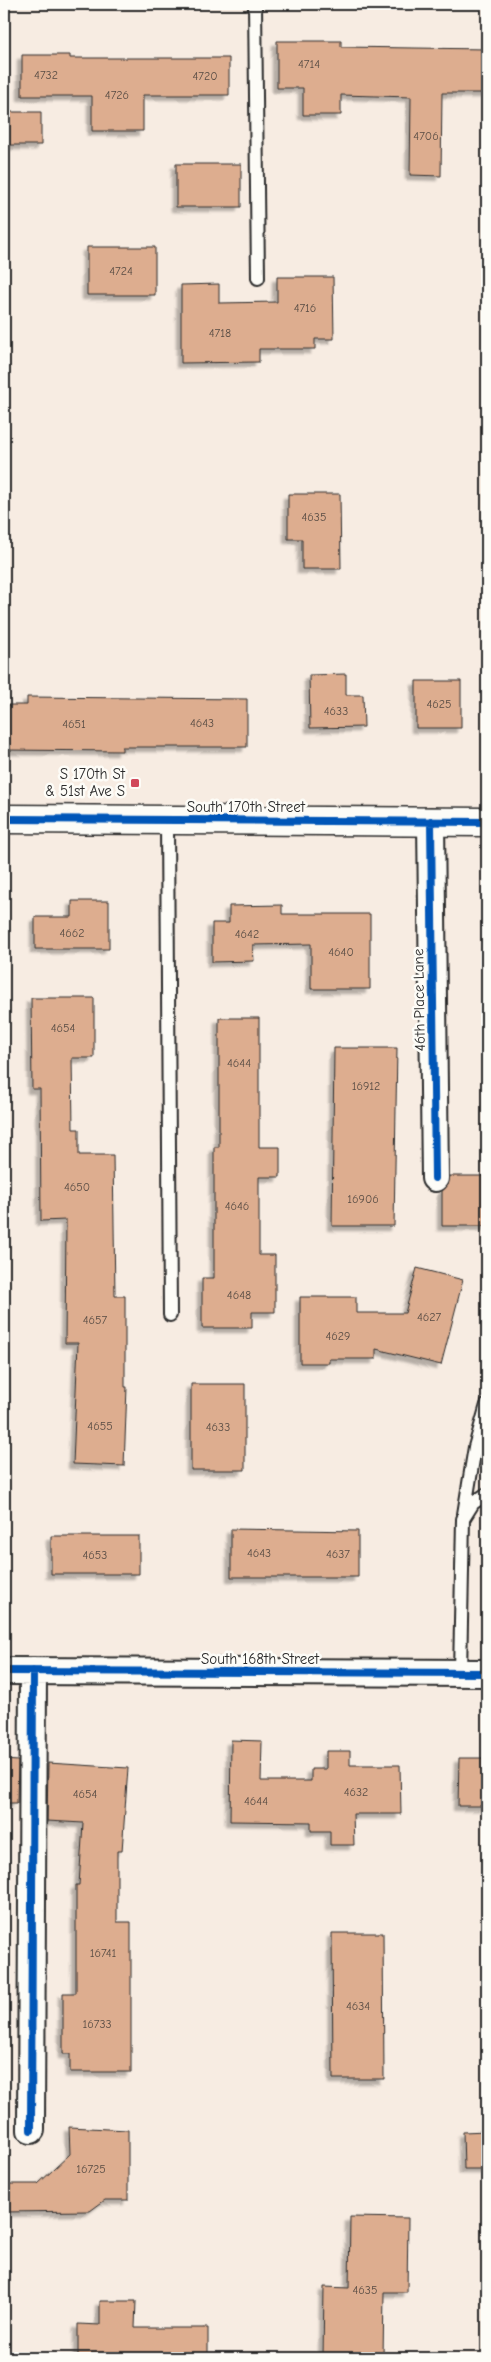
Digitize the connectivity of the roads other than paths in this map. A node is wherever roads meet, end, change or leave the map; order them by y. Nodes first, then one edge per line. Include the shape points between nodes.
1 (255, 4) edge
2 (258, 278) dead end
3 (4, 819) edge
4 (168, 820) junction
5 (431, 822) junction
6 (487, 822) edge
7 (435, 1178) dead end
8 (170, 1315) dead end
9 (487, 1405) edge
10 (487, 1494) edge
11 (463, 1519) junction
12 (4, 1671) edge
13 (33, 1671) junction
14 (460, 1673) junction
15 (487, 1673) edge
16 (31, 2130) dead end

1 - 2 lane
3 - 4 street, South 170th Street
4 - 5 street, South 170th Street
4 - 8 lane
5 - 6 street, South 170th Street
5 - 7 street, 46th Place Lane
9 - 11 lane via 475,1447
10 - 11 lane via 473,1503
11 - 14 lane
12 - 13 street, South 168th Street
13 - 14 street, South 168th Street
13 - 16 street
14 - 15 street, South 168th Street

